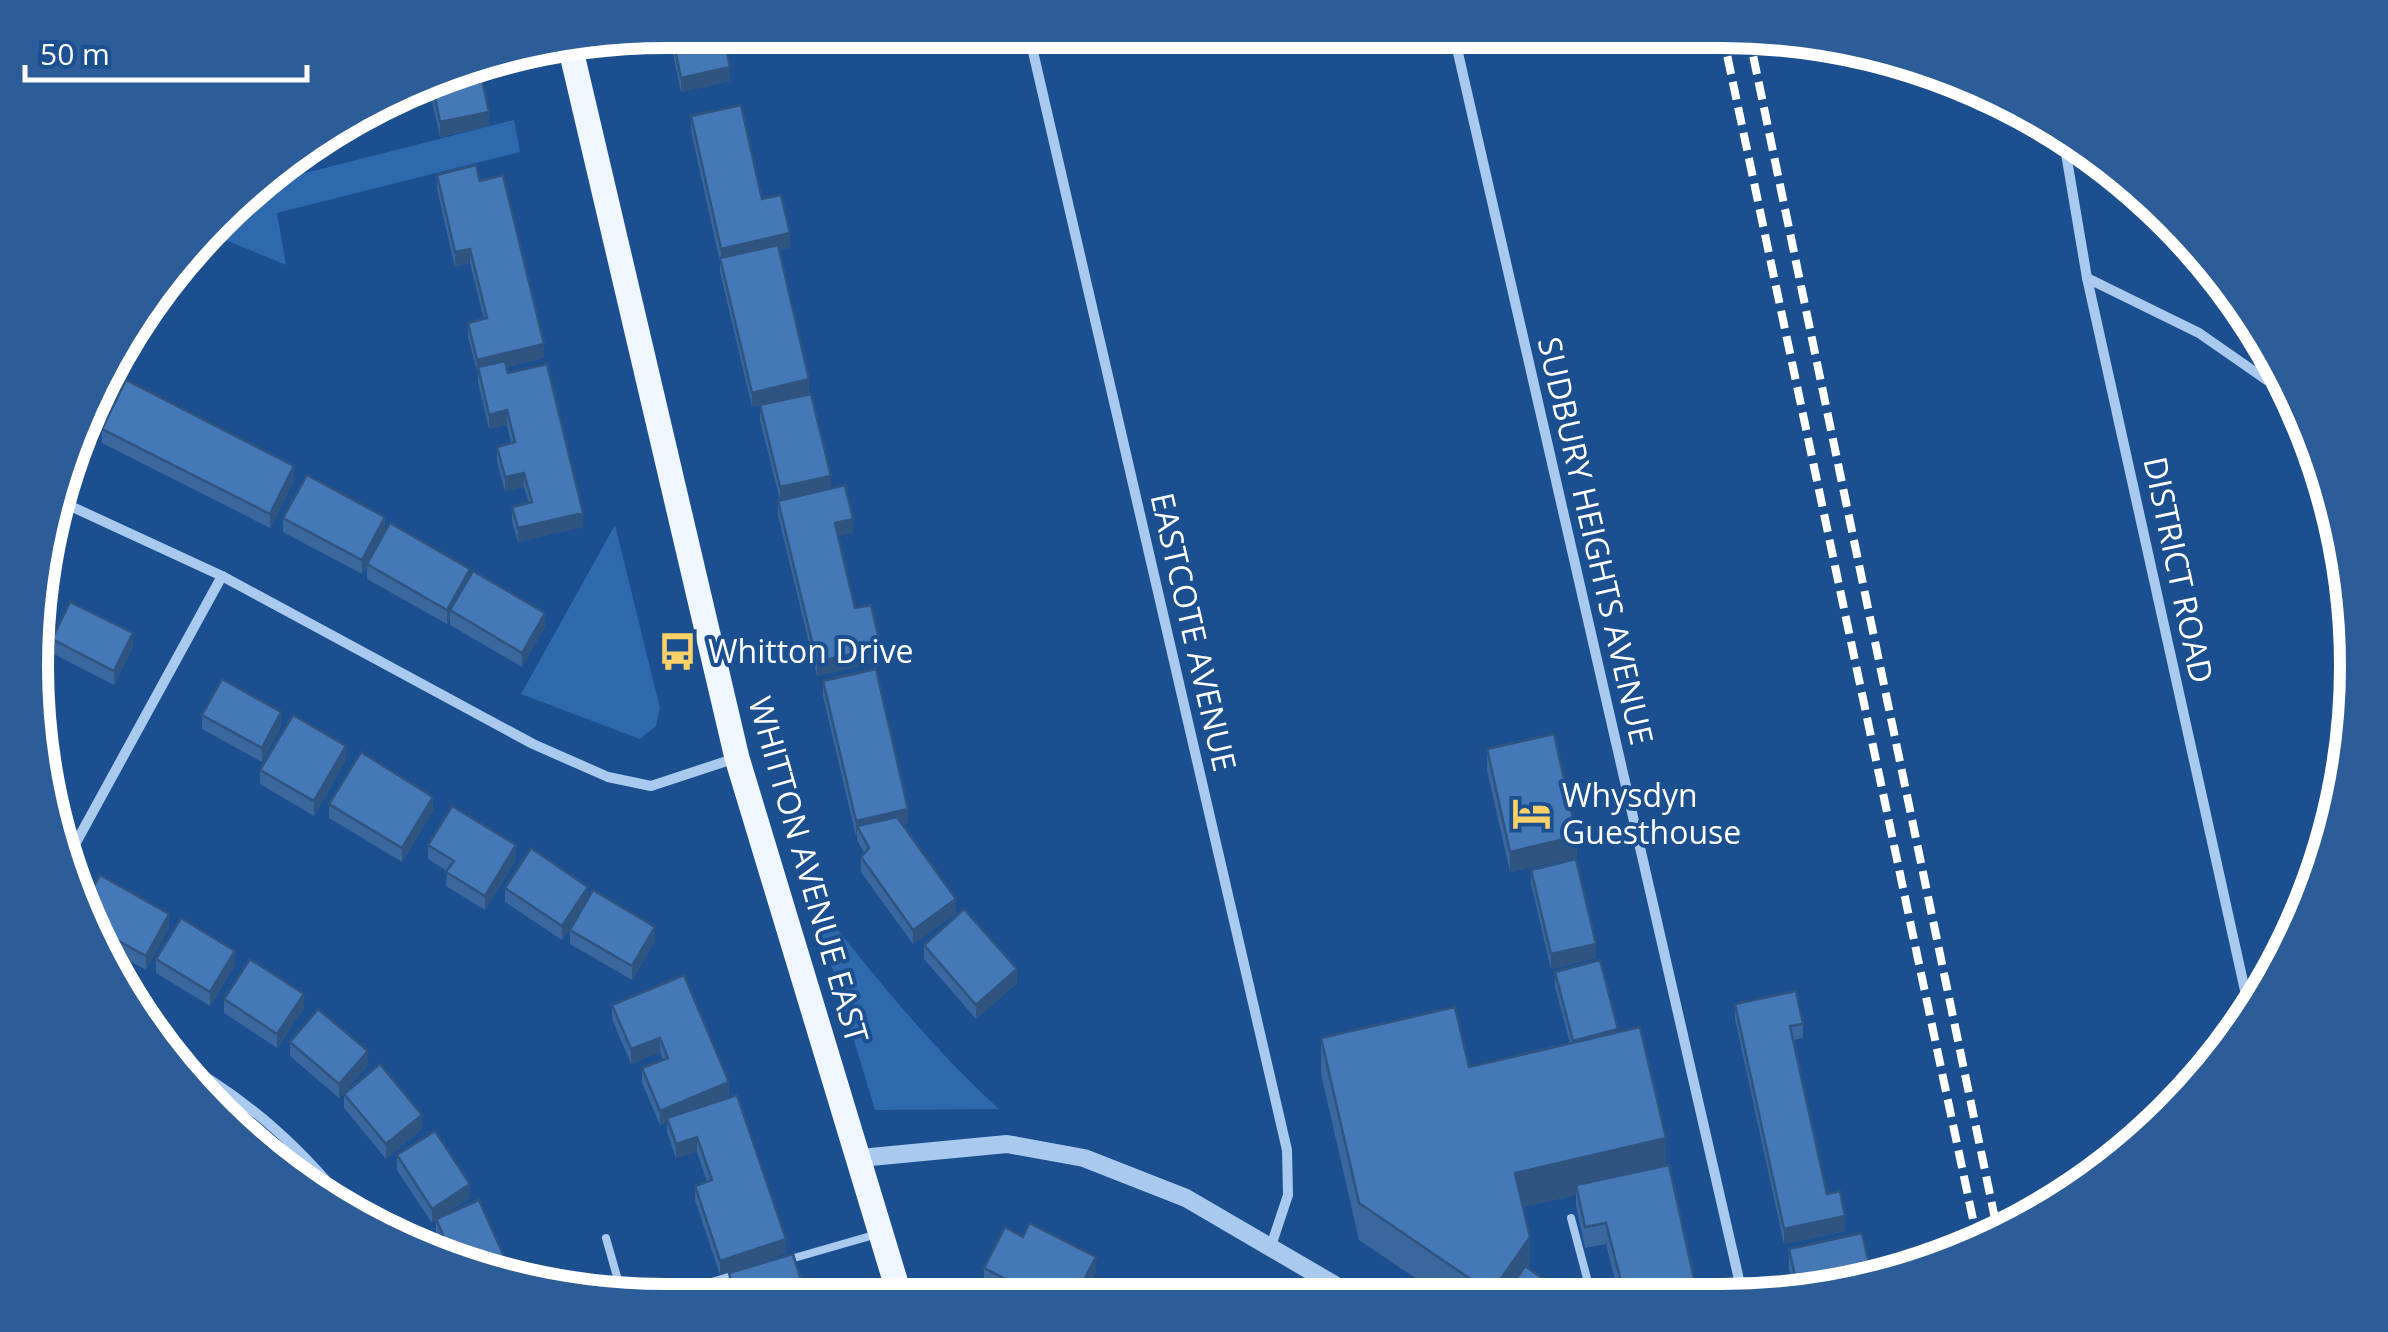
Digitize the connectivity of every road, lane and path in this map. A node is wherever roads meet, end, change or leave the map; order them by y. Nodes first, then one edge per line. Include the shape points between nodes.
1 (1032, 48) edge
2 (1457, 48) edge
3 (572, 55) edge
4 (2067, 153) edge
5 (2088, 278) junction
6 (2273, 384) edge
7 (69, 505) edge
8 (222, 576) junction
9 (737, 758) junction
10 (74, 845) edge
11 (2246, 995) edge
12 (206, 1079) edge
13 (860, 1158) junction
14 (333, 1187) edge
15 (1571, 1218) dead end
16 (882, 1232) junction
17 (606, 1238) dead end
18 (1271, 1246) junction
19 (774, 1264) edge
20 (738, 1274) edge
21 (619, 1282) edge
22 (703, 1284) edge
23 (897, 1284) edge
24 (1334, 1284) edge
25 (1589, 1284) edge
26 (1740, 1284) edge

1 - 18 street, EASTCOTE AVENUE via 1287,1150 1288,1194
2 - 26 street, SUDBURY HEIGHTS AVENUE
3 - 9 main road, WHITTON AVENUE EAST
4 - 5 street, DISTRICT ROAD
5 - 6 street via 2199,333
5 - 11 street, DISTRICT ROAD
7 - 8 street
8 - 9 street via 608,778 651,786
8 - 10 street
9 - 13 main road, WHITTON AVENUE EAST
12 - 14 street via 260,1114
13 - 16 main road, WHITTON AVENUE EAST
13 - 18 street via 1007,1144 1084,1158 1186,1198
15 - 25 lane
16 - 19 lane
16 - 23 main road, WHITTON AVENUE EAST
17 - 21 lane
18 - 24 street
20 - 22 lane

